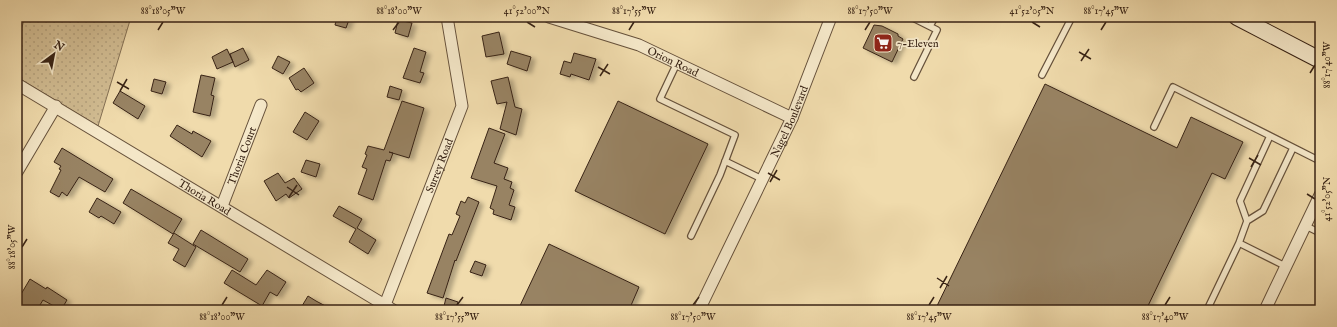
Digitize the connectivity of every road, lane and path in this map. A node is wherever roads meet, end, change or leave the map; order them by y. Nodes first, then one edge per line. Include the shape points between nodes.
1 (447, 17) edge
2 (549, 17) edge
3 (831, 17) edge
4 (911, 17) edge
5 (935, 17) edge
6 (1072, 17) edge
7 (1237, 17) edge
8 (930, 26) junction
9 (1320, 60) edge
10 (677, 63) junction
11 (1042, 75) dead end
12 (914, 77) dead end
13 (17, 84) edge
14 (261, 105) dead end
15 (56, 106) junction
16 (792, 118) junction
17 (1154, 127) dead end
18 (1270, 136) junction
19 (1294, 148) junction
20 (726, 161) junction
21 (1320, 161) edge
22 (17, 172) edge
23 (762, 179) junction
24 (1320, 195) edge
25 (222, 206) junction
26 (1247, 221) junction
27 (1306, 226) junction
28 (1320, 233) edge
29 (691, 236) dead end
30 (1239, 243) junction
31 (1285, 266) junction
32 (387, 309) edge
33 (699, 310) edge
34 (1206, 310) edge
35 (1265, 310) edge

1 - 32 street, Surrey Road via 462,106
2 - 10 street, Orion Road via 639,45
3 - 16 street, Nagel Boulevard
4 - 8 lane
5 - 8 lane
6 - 11 lane
7 - 9 main road
8 - 12 lane via 937,30
10 - 16 street, Orion Road
10 - 20 lane via 660,99 735,135
13 - 15 street, Thoria Road
14 - 25 street, Thoria Court
15 - 22 street
15 - 25 street, Thoria Road
16 - 23 street, Nagel Boulevard
17 - 18 lane via 1173,87
18 - 19 lane
18 - 26 lane via 1240,201
19 - 21 lane
19 - 26 lane via 1263,211
20 - 23 lane
20 - 29 lane
23 - 33 street, Nagel Boulevard
24 - 27 street
25 - 32 street, Thoria Road
26 - 30 lane
27 - 28 lane
27 - 31 street
30 - 31 lane
30 - 34 lane
31 - 35 street

